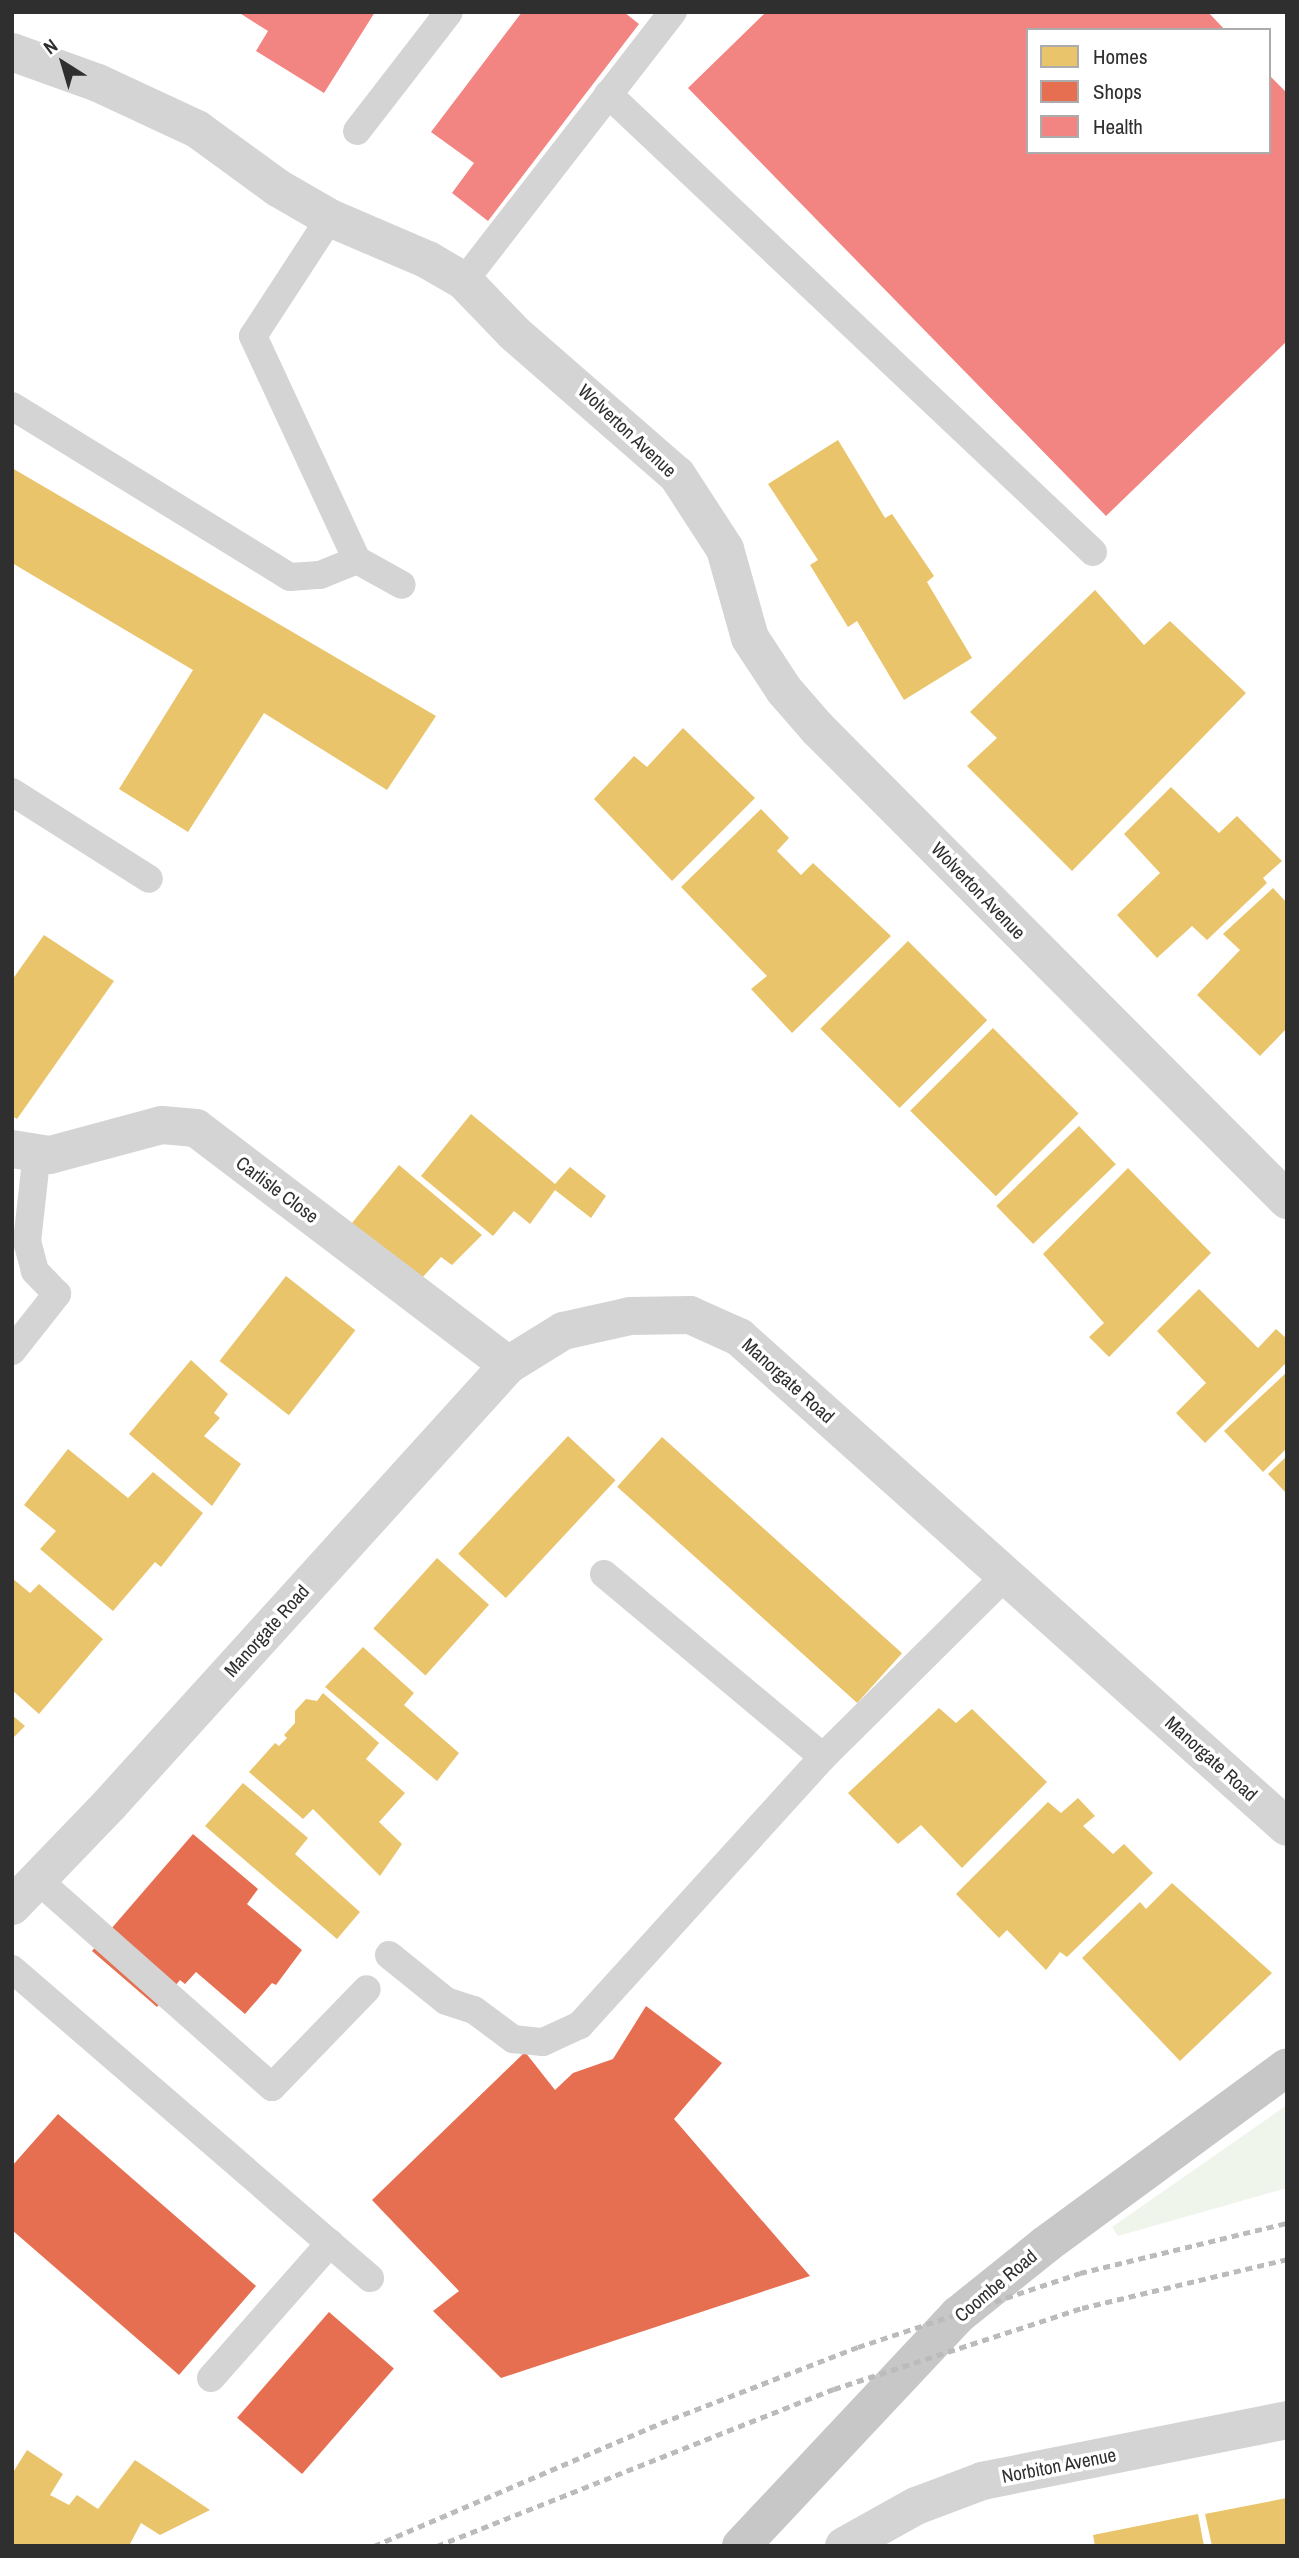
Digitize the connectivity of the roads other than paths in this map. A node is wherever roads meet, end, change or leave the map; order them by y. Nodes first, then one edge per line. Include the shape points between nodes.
1 (449, 12) edge
2 (673, 12) edge
3 (12, 52) edge
4 (608, 94) junction
5 (357, 131) dead end
6 (330, 218) junction
7 (464, 282) junction
8 (12, 406) edge
9 (1093, 552) dead end
10 (358, 560) junction
11 (402, 585) dead end
12 (12, 792) edge
13 (149, 879) dead end
14 (25, 1151) edge
15 (1287, 1200) edge
16 (12, 1352) edge
17 (508, 1365) junction
18 (604, 1574) dead end
19 (1006, 1576) junction
20 (823, 1757) junction
21 (1287, 1827) edge
22 (26, 1894) edge
23 (389, 1955) dead end
24 (12, 1969) edge
25 (367, 1989) dead end
26 (1287, 2067) edge
27 (330, 2243) junction
28 (370, 2278) dead end
29 (211, 2378) dead end
30 (1287, 2420) edge
31 (741, 2546) edge
32 (844, 2546) edge

1 - 5 lane
2 - 4 lane
3 - 6 street, Wolverton Avenue via 98,83 197,129 278,188
4 - 7 lane
4 - 9 lane
6 - 7 street, Wolverton Avenue via 428,260
6 - 10 lane via 253,337
7 - 15 street, Wolverton Avenue via 514,333 677,475 725,549 750,638 784,690 818,729
8 - 10 lane via 290,576 320,575
10 - 11 lane
12 - 13 lane
14 - 16 lane via 27,1242 35,1271 57,1294
14 - 17 street, Carlisle Close via 50,1155 162,1125 196,1128
17 - 19 street, Manorgate Road via 563,1331 630,1316 690,1315 739,1337
17 - 22 street, Manorgate Road
18 - 20 lane
19 - 20 lane
19 - 21 street, Manorgate Road
20 - 23 lane via 580,2025 543,2042 513,2039 474,2010 446,2001
22 - 25 lane via 272,2088
24 - 27 lane
26 - 31 main road, Coombe Road via 1045,2245 958,2315
27 - 28 lane
27 - 29 lane
30 - 32 street, Norbiton Avenue via 982,2482 916,2506

